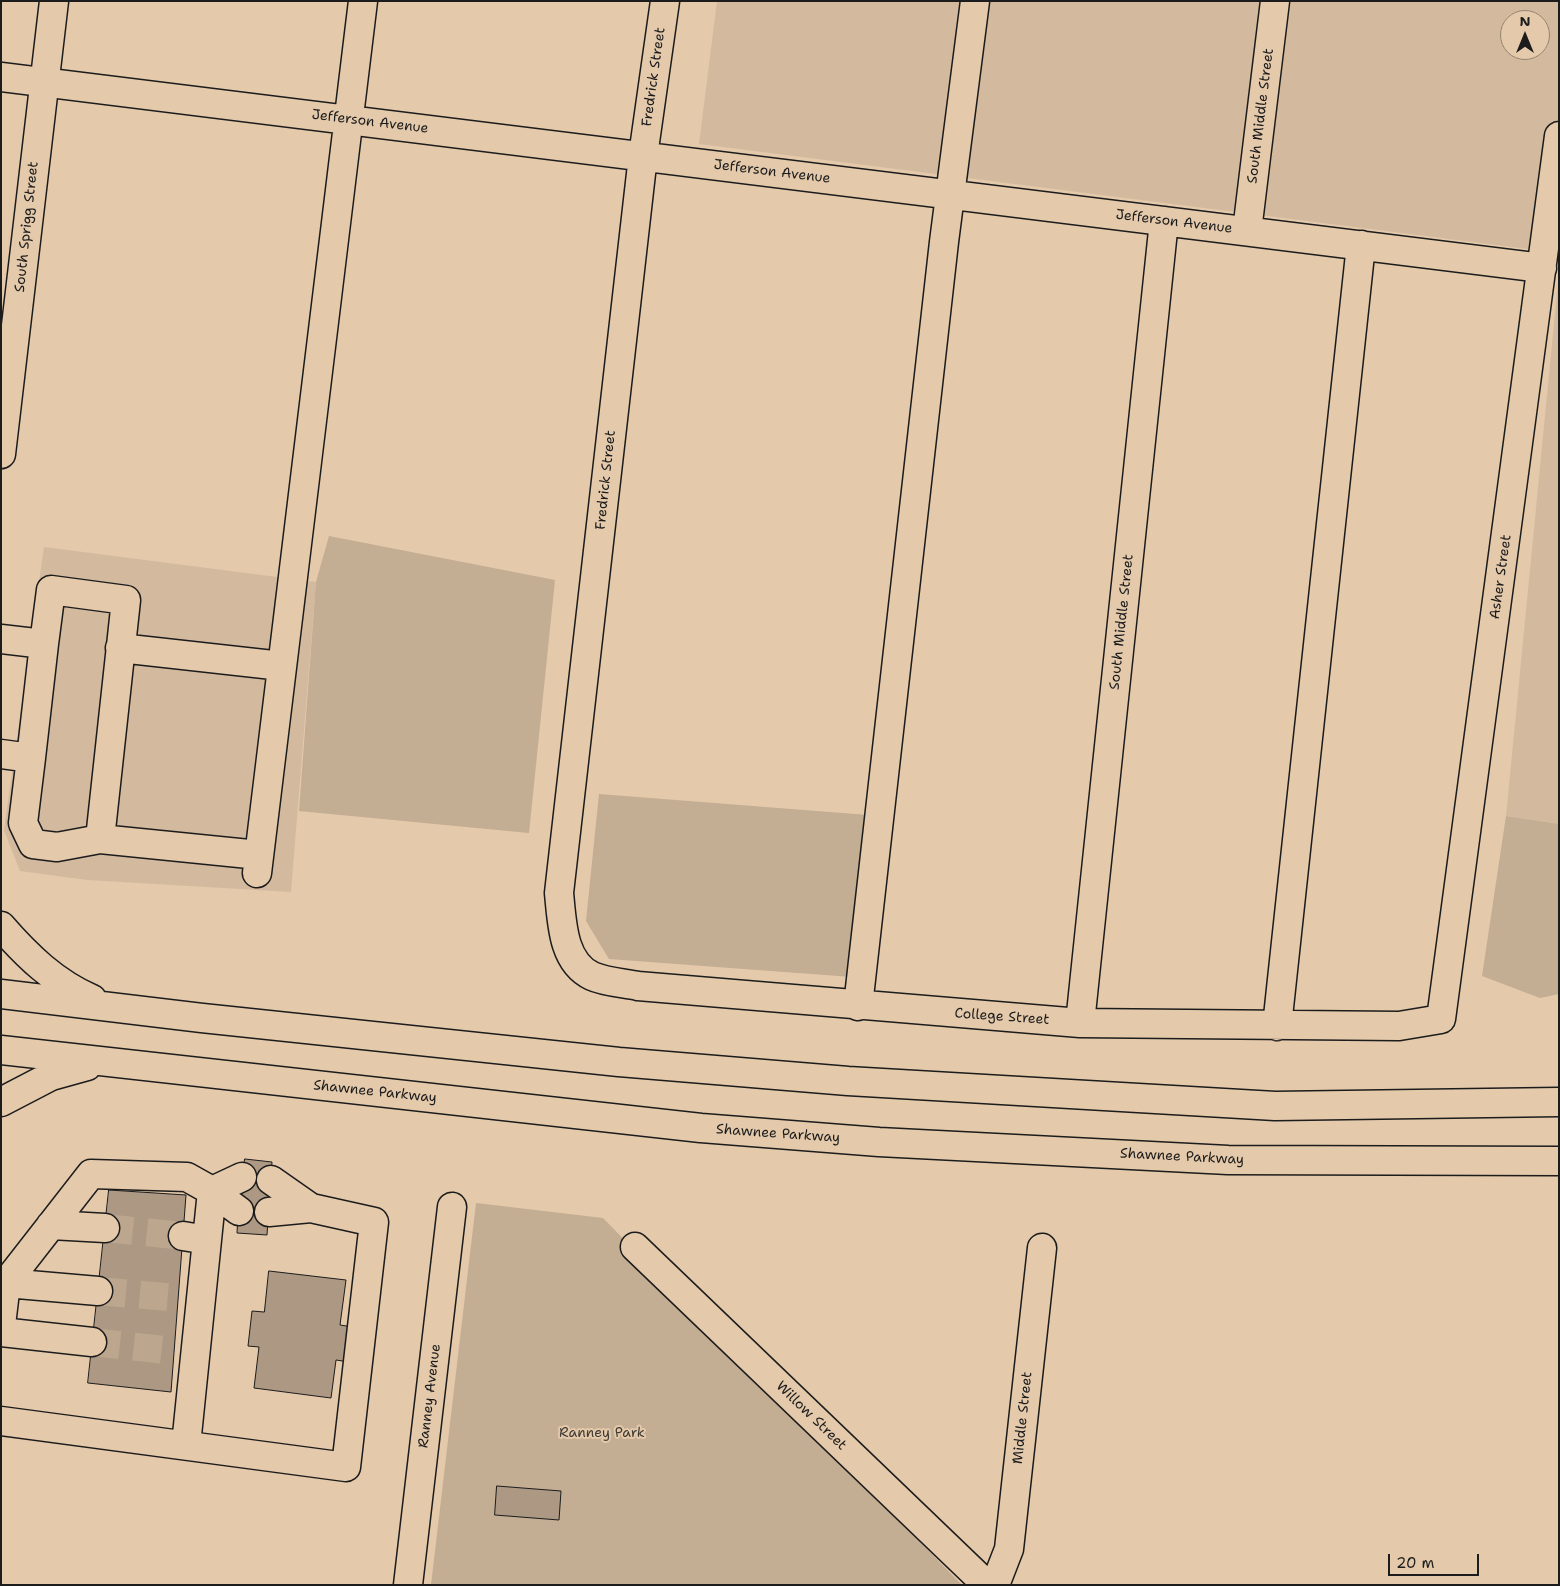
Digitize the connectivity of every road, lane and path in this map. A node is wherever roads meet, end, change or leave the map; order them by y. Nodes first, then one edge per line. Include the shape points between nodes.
1 (54, 1) edge
2 (363, 1) edge
3 (665, 1) edge
4 (975, 1) edge
5 (1276, 1) edge
6 (1, 77) edge
7 (43, 82) junction
8 (350, 120) junction
9 (1559, 136) edge
10 (643, 156) junction
11 (950, 194) junction
12 (1164, 221) junction
13 (1247, 231) junction
14 (1361, 245) junction
15 (1542, 268) junction
16 (1, 454) edge
17 (1, 639) edge
18 (44, 644) junction
19 (120, 648) junction
20 (282, 666) junction
21 (1, 754) edge
22 (31, 758) junction
23 (100, 839) junction
24 (1, 926) edge
25 (571, 957) joint
26 (1, 994) edge
27 (858, 1006) junction
28 (112, 1007) junction
29 (1442, 1019) joint
30 (1080, 1023) junction
31 (1277, 1026) junction
32 (1, 1050) edge
33 (106, 1063) junction
34 (1, 1102) edge
35 (1559, 1102) edge
36 (1559, 1161) edge
37 (242, 1177) dead end
38 (271, 1180) dead end
39 (212, 1191) junction
40 (311, 1208) junction
41 (452, 1208) dead end
42 (239, 1210) dead end
43 (269, 1212) dead end
44 (51, 1225) junction
45 (104, 1228) tunnel mouth
46 (635, 1247) dead end
47 (1042, 1248) dead end
48 (4, 1282) edge
49 (98, 1291) tunnel mouth
50 (1, 1325) edge
51 (1, 1332) edge
52 (92, 1342) tunnel mouth
53 (1, 1421) edge
54 (186, 1445) junction
55 (408, 1585) edge
56 (987, 1585) edge
57 (995, 1585) edge

1 - 7 main road, South Sprigg Street
2 - 8 main road
3 - 10 main road, Fredrick Street
4 - 11 main road
5 - 13 main road, South Middle Street
6 - 7 main road, Jefferson Avenue
7 - 8 main road, Jefferson Avenue
7 - 16 main road, South Sprigg Street
8 - 10 main road, Jefferson Avenue
8 - 20 main road
9 - 15 main road, Asher Street
10 - 11 main road, Jefferson Avenue
10 - 25 main road, Fredrick Street via 559,893 562,926
11 - 12 main road, Jefferson Avenue
11 - 27 main road
12 - 13 main road, Jefferson Avenue
12 - 30 main road, South Middle Street
13 - 14 main road, Jefferson Avenue
14 - 15 main road, Jefferson Avenue
14 - 31 main road
15 - 29 main road, Asher Street
17 - 18 main road
18 - 19 main road via 51,590 126,600
18 - 22 main road
19 - 20 main road
19 - 23 main road
20 - 23 main road via 258,864
21 - 22 main road
22 - 23 main road via 23,824 33,844 57,847
24 - 28 main road via 36,963 60,981
25 - 27 main road, College Street via 592,976 638,986
26 - 28 main road
27 - 30 main road, College Street
28 - 35 main road via 619,1062 1036,1094 1274,1106
29 - 31 main road, College Street via 1398,1026
30 - 31 main road, College Street
32 - 33 main road, Shawnee Parkway
33 - 34 main road via 51,1076
33 - 36 main road, Shawnee Parkway via 701,1128 879,1142 1228,1160
37 - 39 main road
38 - 40 main road
39 - 42 main road
39 - 44 main road via 187,1176 91,1174
39 - 54 main road via 195,1238 185,1352
40 - 43 main road
40 - 54 main road via 374,1222 346,1467
41 - 55 main road, Ranney Avenue
44 - 45 main road
44 - 48 main road
46 - 56 main road, Willow Street
47 - 57 main road, Middle Street via 1009,1549
48 - 49 main road
48 - 50 main road
51 - 52 main road
53 - 54 main road

